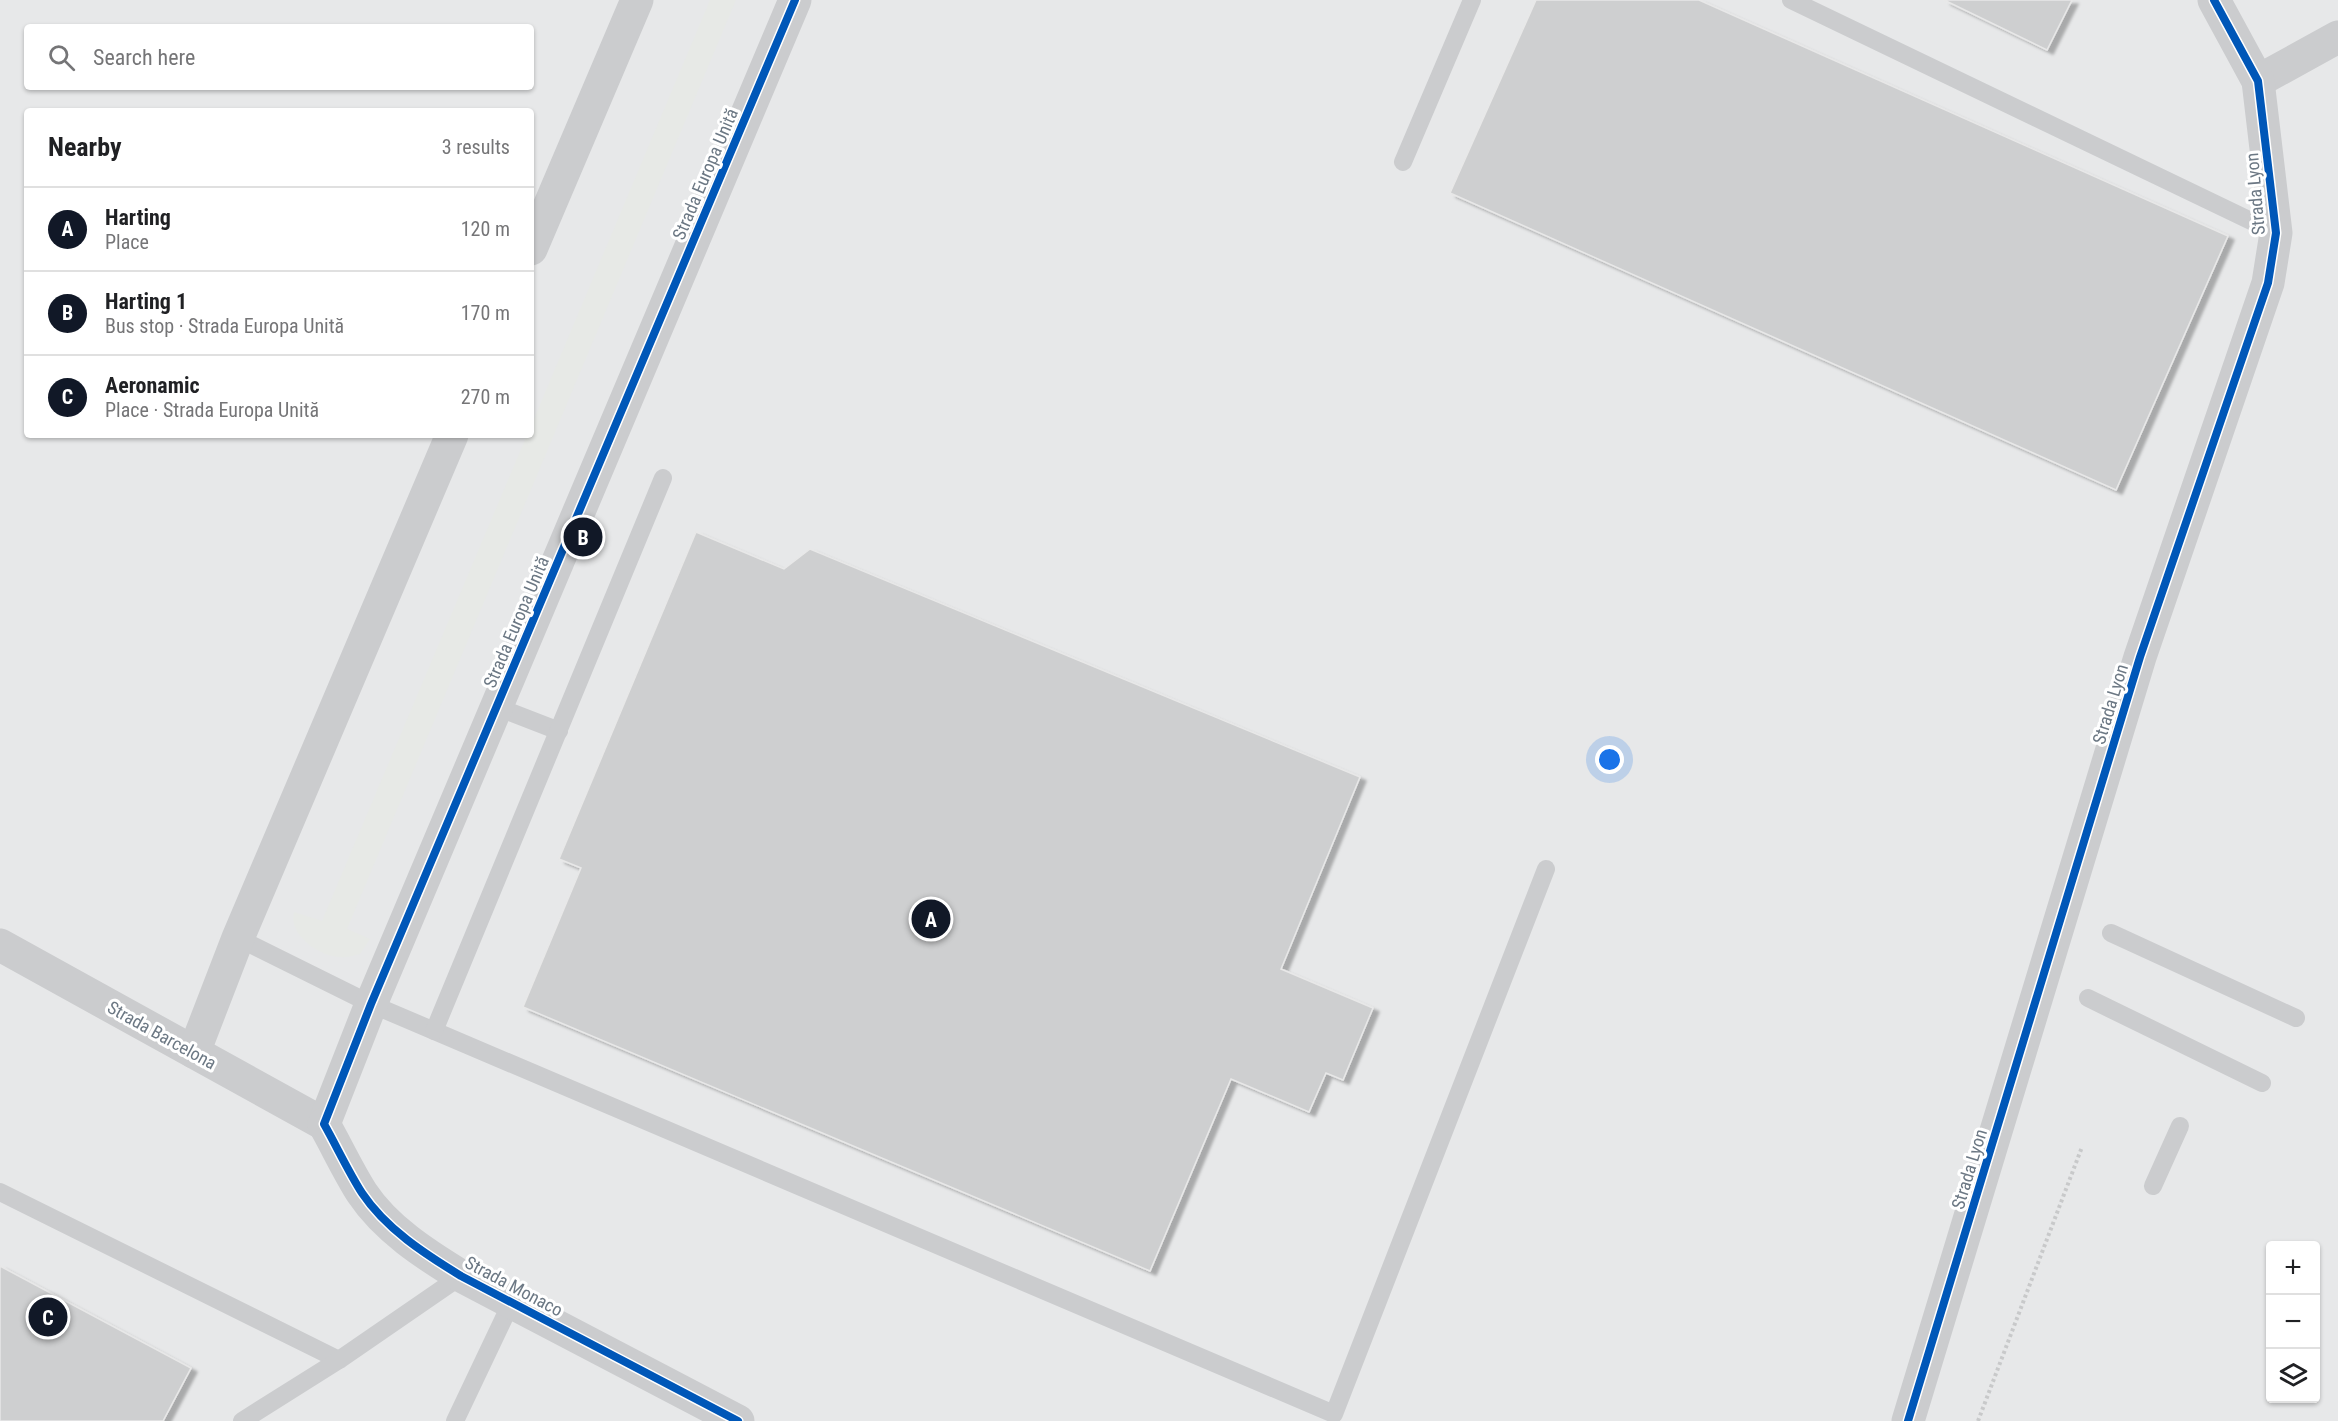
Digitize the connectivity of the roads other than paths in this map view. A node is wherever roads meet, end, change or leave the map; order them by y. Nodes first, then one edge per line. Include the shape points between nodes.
1 (637, 0) edge
2 (795, 0) edge
3 (1472, 0) edge
4 (1791, 0) edge
5 (2214, 0) edge
6 (2338, 37) edge
7 (2258, 81) junction
8 (1403, 162) dead end
9 (2276, 234) junction
10 (534, 242) edge
11 (451, 438) edge
12 (663, 478) dead end
13 (497, 707) junction
14 (559, 732) junction
15 (1546, 869) dead end
16 (2111, 933) dead end
17 (238, 938) junction
18 (0, 945) edge
19 (2088, 998) dead end
20 (371, 1004) junction
21 (2296, 1018) dead end
22 (434, 1031) junction
23 (194, 1052) junction
24 (2262, 1083) dead end
25 (324, 1124) junction
26 (2180, 1126) dead end
27 (2153, 1186) dead end
28 (0, 1192) edge
29 (461, 1276) junction
30 (512, 1301) junction
31 (339, 1360) junction
32 (1333, 1417) edge
33 (242, 1421) edge
34 (455, 1421) edge
35 (738, 1421) edge
36 (1908, 1421) edge

1 - 10 street
2 - 13 street, Strada Europa Unită
3 - 8 lane
4 - 9 lane
5 - 7 street, Strada Lyon
6 - 7 street
7 - 9 street, Strada Lyon
9 - 36 street, Strada Lyon via 2268,283 2140,657
11 - 17 street
12 - 14 lane
13 - 14 lane
13 - 20 street, Strada Europa Unită
14 - 22 lane
15 - 32 lane
16 - 21 lane
17 - 20 lane
17 - 23 street
18 - 23 street, Strada Barcelona
19 - 24 lane
20 - 22 lane
20 - 25 street, Strada Europa Unită
22 - 32 lane
23 - 25 street, Strada Barcelona
25 - 29 street, Strada Monaco via 363,1195 422,1252
26 - 27 lane
28 - 31 lane
29 - 30 street, Strada Monaco
29 - 31 lane
30 - 34 lane
30 - 35 street, Strada Monaco
31 - 33 lane

